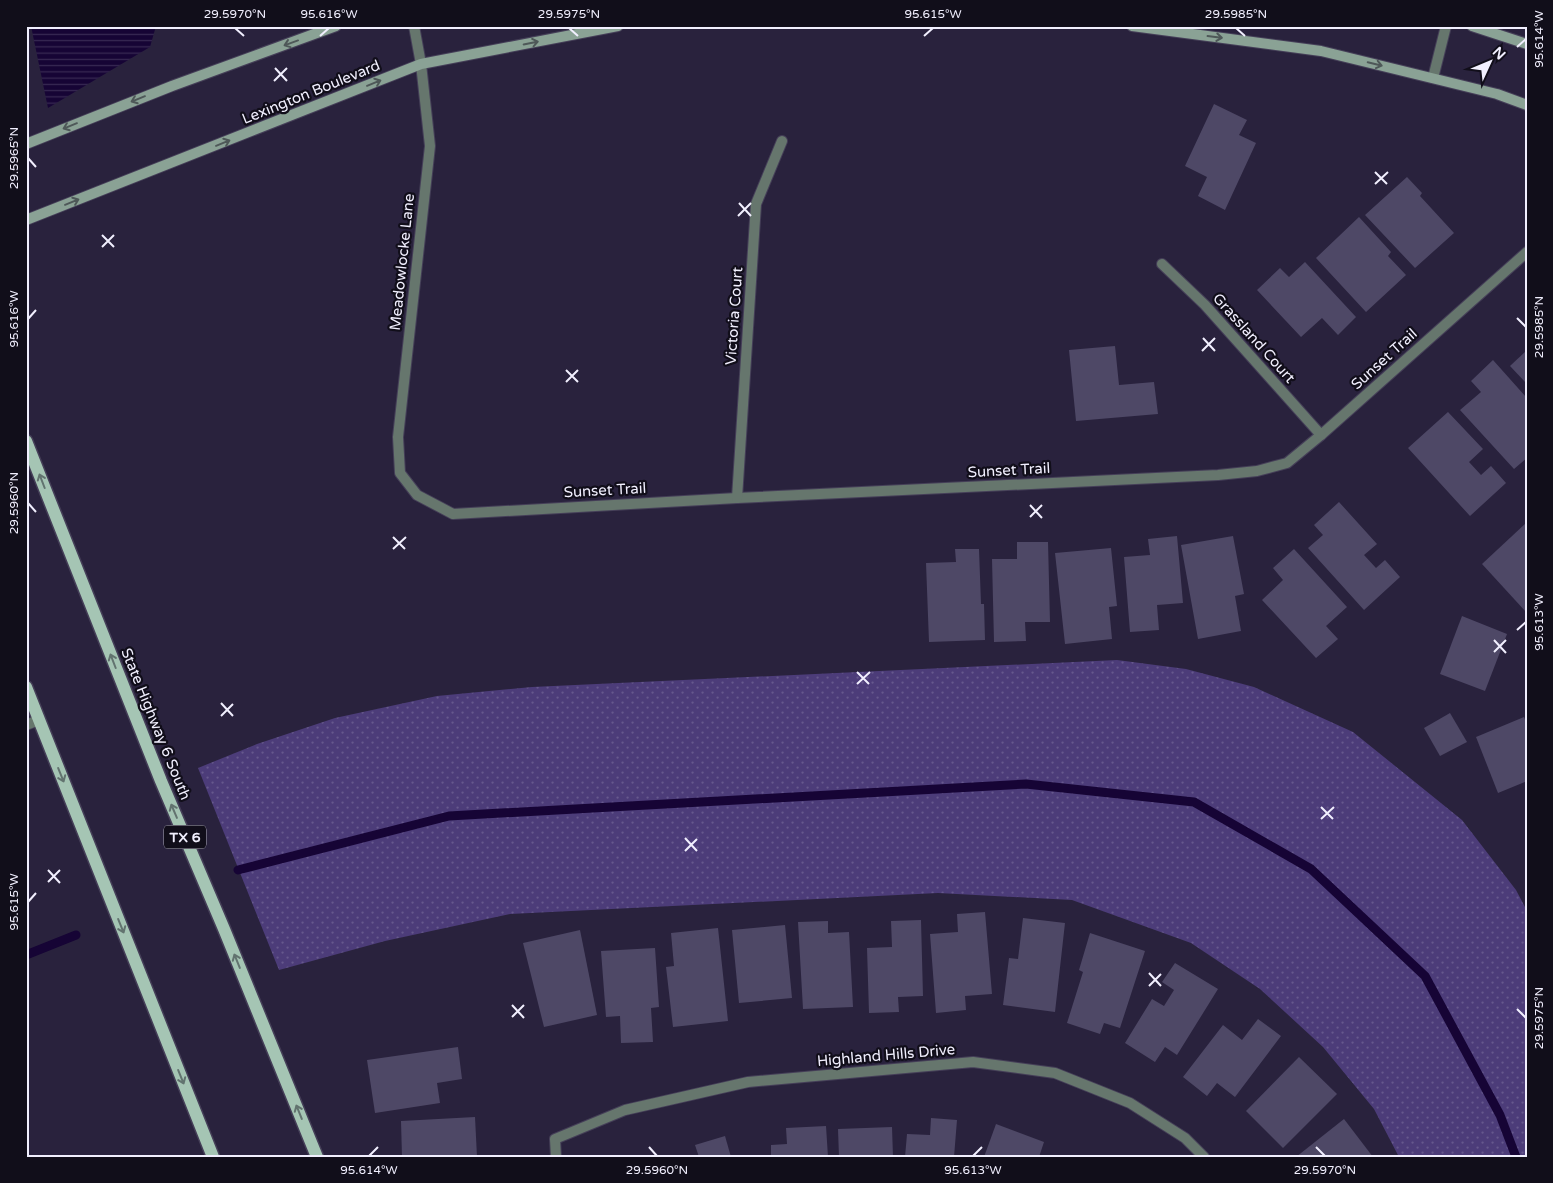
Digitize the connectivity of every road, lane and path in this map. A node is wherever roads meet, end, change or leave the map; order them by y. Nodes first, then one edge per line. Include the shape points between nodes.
1 (336, 26) edge
2 (414, 26) edge
3 (618, 26) edge
4 (1132, 26) edge
5 (1446, 26) edge
6 (1472, 26) edge
7 (1527, 44) edge
8 (421, 64) junction
9 (1433, 78) junction
10 (1527, 105) edge
11 (782, 141) dead end
12 (26, 144) edge
13 (26, 220) edge
14 (1527, 252) edge
15 (1162, 264) dead end
16 (1321, 435) junction
17 (26, 441) edge
18 (417, 495) joint
19 (737, 498) junction
20 (26, 688) edge
21 (39, 720) junction
22 (26, 725) edge
23 (212, 1157) edge
24 (317, 1157) edge
25 (556, 1157) edge
26 (1204, 1157) edge

1 -> 12 main road
2 - 8 street, Meadowlocke Lane
8 -> 3 main road, Lexington Boulevard
4 -> 9 main road via 1321,50
5 - 9 street
6 - 7 main road
13 -> 8 main road, Lexington Boulevard
8 - 18 street, Meadowlocke Lane via 430,146 398,437 400,473
9 - 10 main road via 1498,94
11 - 19 street, Victoria Court via 756,204
14 - 16 street, Sunset Trail
15 - 16 street, Grassland Court via 1205,305
16 - 19 street, Sunset Trail via 1287,463 1257,471
24 -> 17 main road, State Highway 6 South / TX 6 via 158,773
18 - 19 street, Sunset Trail via 453,514
20 - 21 main road
21 - 22 street
21 -> 23 main road
25 - 26 street, Highland Hills Drive via 555,1138 625,1110 748,1082 974,1062 1055,1073 1130,1103 1185,1138

